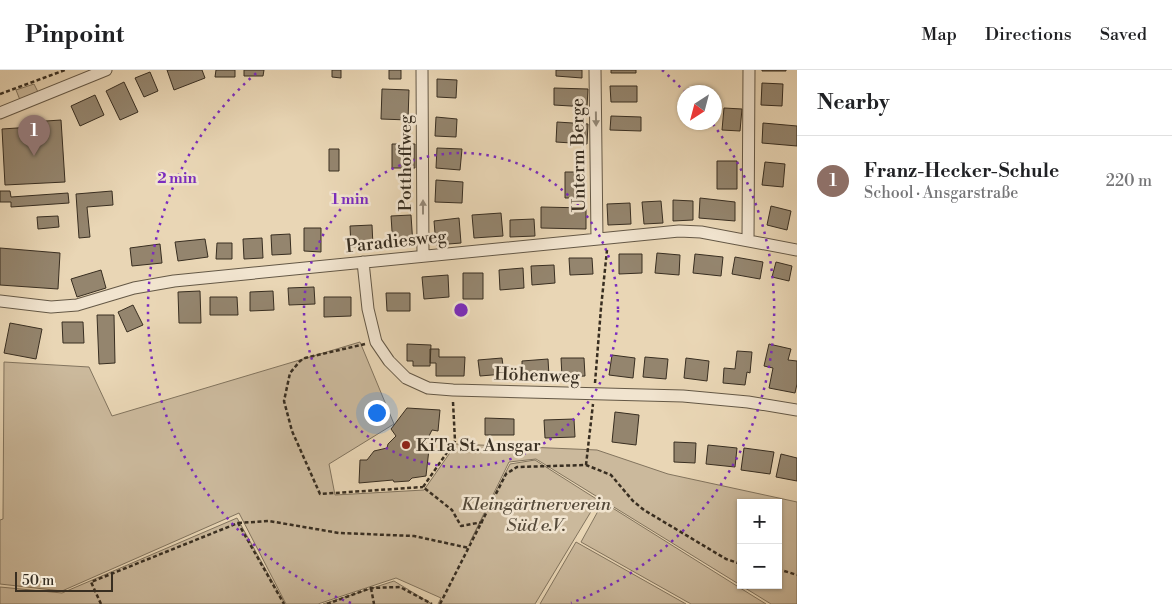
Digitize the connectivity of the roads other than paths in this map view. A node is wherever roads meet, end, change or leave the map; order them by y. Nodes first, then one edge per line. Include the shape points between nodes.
1 (106, 70) edge
2 (422, 70) edge
3 (595, 70) edge
4 (749, 70) edge
5 (0, 113) edge
6 (603, 239) junction
7 (748, 240) junction
8 (797, 250) edge
9 (423, 256) junction
10 (363, 262) junction
11 (0, 301) edge
12 (797, 410) edge

1 - 5 street
9 -> 2 street, Potthoffweg
3 -> 6 street, Unterm Berge
4 - 7 street
6 - 7 street, Paradiesweg via 679,231
6 - 9 street, Paradiesweg
7 - 8 street, Paradiesweg
9 - 10 street, Paradiesweg
10 - 11 street, Paradiesweg via 174,281 134,288 77,305 51,307
10 - 12 street, Höhenweg via 368,309 376,342 406,378 428,388 683,396

